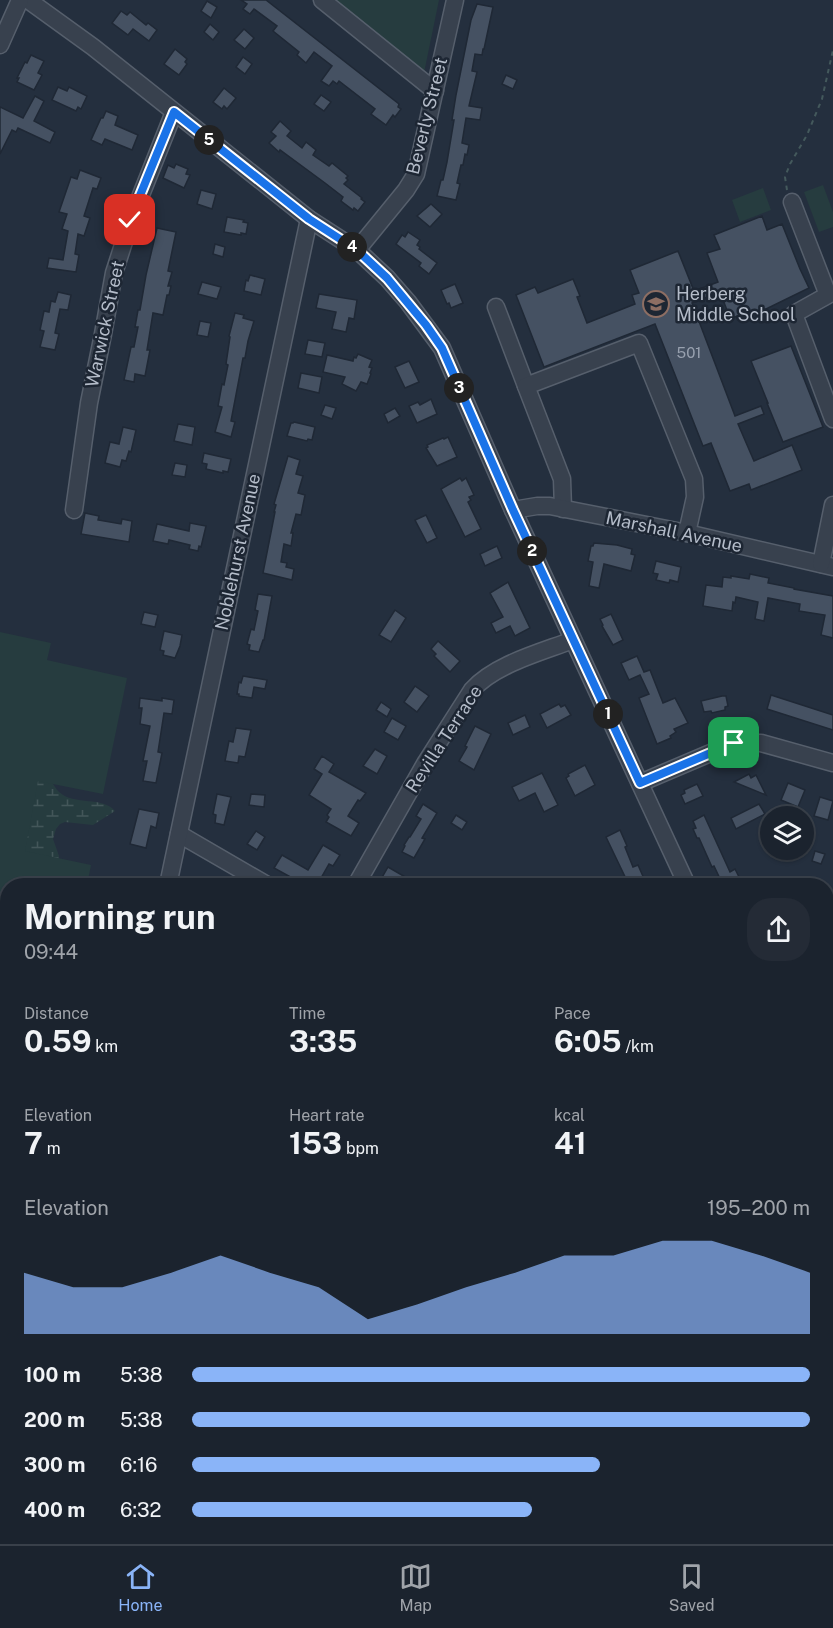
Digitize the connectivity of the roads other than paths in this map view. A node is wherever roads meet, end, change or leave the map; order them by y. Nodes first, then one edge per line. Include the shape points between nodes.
1 (20, 0) edge
2 (28, 0) edge
3 (322, 0) edge
4 (455, 0) edge
5 (0, 45) edge
6 (435, 91) junction
7 (174, 112) junction
8 (792, 202) road end
9 (309, 219) junction
10 (357, 250) junction
11 (496, 307) dead end
12 (526, 386) junction
13 (833, 419) edge
14 (833, 505) edge
15 (563, 509) junction
16 (74, 510) dead end
17 (513, 510) junction
18 (687, 533) junction
19 (827, 565) edge
20 (573, 640) junction
21 (833, 763) edge
22 (640, 783) junction
23 (179, 834) junction
24 (170, 878) edge
25 (255, 878) edge
26 (360, 878) edge
27 (684, 878) edge

1 - 5 street
2 - 7 street
3 - 6 street
4 - 6 street, Beverly Street
6 - 10 street, Beverly Street via 416,174
7 - 9 street
7 - 16 street, Warwick Street via 130,220 114,273 89,403
8 - 13 street via 828,295 794,314
9 - 10 street
9 - 23 street, Noblehurst Avenue
10 - 17 street via 408,302 442,348
11 - 12 street
12 - 15 street via 562,479
12 - 18 street via 639,343 694,478 695,497
14 - 19 street
15 - 17 street, Marshall Avenue via 537,506
15 - 18 street, Marshall Avenue
17 - 20 street
18 - 19 street, Marshall Avenue
20 - 22 street
20 - 26 street, Revilla Terrace via 511,664 480,681 426,762
21 - 22 street via 761,743 734,743
22 - 27 street
23 - 24 street, Noblehurst Avenue
23 - 25 street

